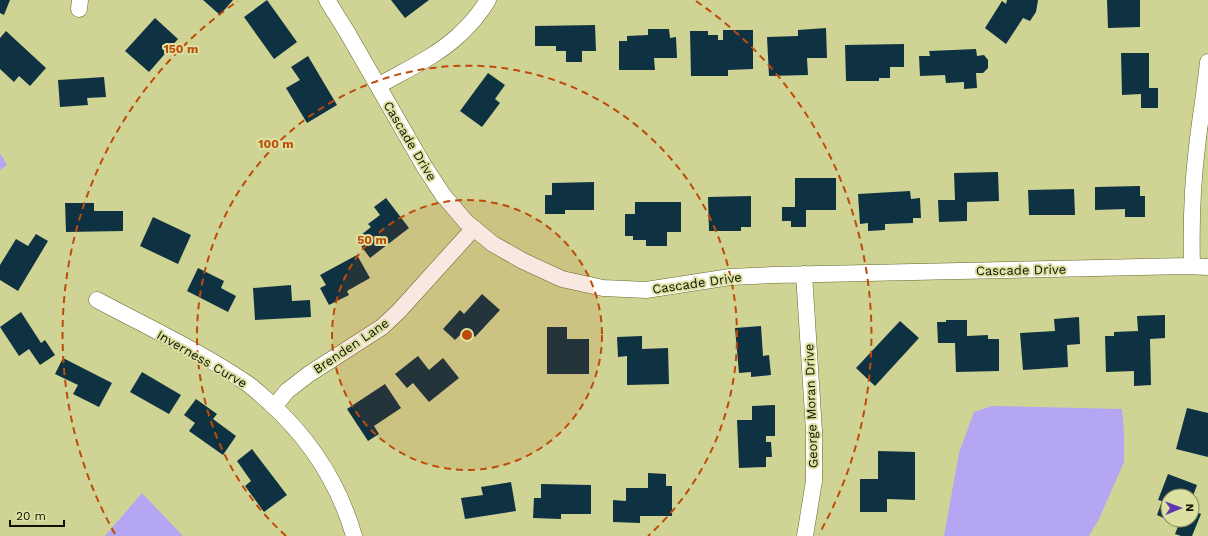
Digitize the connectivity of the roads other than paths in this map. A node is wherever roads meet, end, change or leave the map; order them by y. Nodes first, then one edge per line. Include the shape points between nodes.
1 (327, 0) edge
2 (488, 0) edge
3 (1208, 62) edge
4 (378, 86) junction
5 (474, 228) junction
6 (1192, 266) junction
7 (1208, 267) edge
8 (804, 274) junction
9 (97, 300) dead end
10 (274, 407) junction
11 (354, 536) edge
12 (805, 536) edge

1 - 4 street, Cascade Drive
2 - 4 street via 458,36
3 - 6 street via 1193,188
4 - 5 street, Cascade Drive via 443,195
5 - 8 street, Cascade Drive via 493,244 523,262 562,279 603,288 646,290 730,278
5 - 10 street, Brenden Lane via 382,328 309,374 287,391
6 - 7 street, Cascade Drive
6 - 8 street, Cascade Drive
8 - 12 street, George Moran Drive via 814,431 814,481
9 - 10 street, Inverness Curve via 211,361 249,385
10 - 11 street, Inverness Curve via 312,449 336,488

